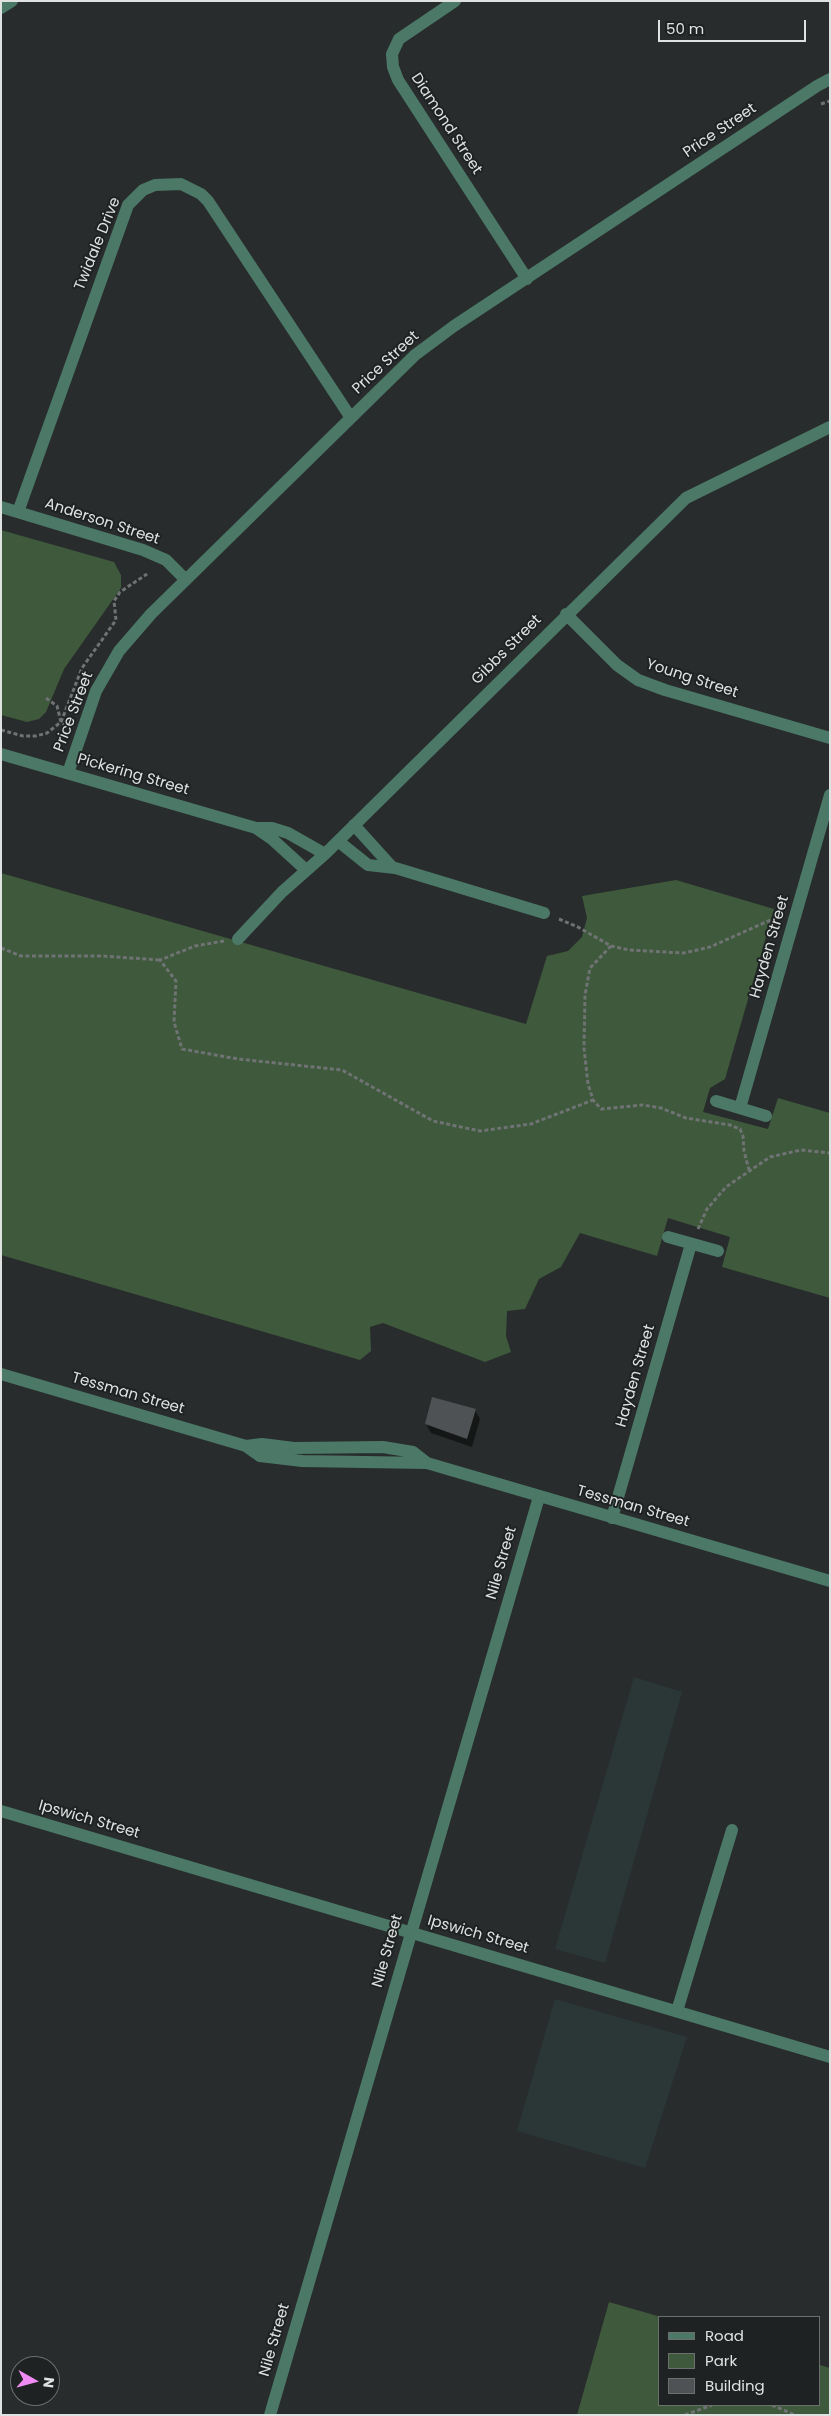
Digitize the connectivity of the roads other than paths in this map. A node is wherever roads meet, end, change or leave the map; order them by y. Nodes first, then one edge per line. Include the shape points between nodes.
1 (12, 1) edge
2 (455, 1) edge
3 (1, 8) edge
4 (830, 80) edge
5 (527, 279) junction
6 (351, 418) junction
7 (830, 427) edge
8 (1, 507) edge
9 (18, 512) junction
10 (186, 580) junction
11 (566, 614) junction
12 (830, 738) edge
13 (1, 754) edge
14 (68, 773) junction
15 (830, 795) edge
16 (354, 825) junction
17 (256, 828) junction
18 (338, 841) junction
19 (325, 854) junction
20 (397, 869) junction
21 (306, 870) junction
22 (544, 913) road end
23 (238, 939) road end
24 (716, 1101) dead end
25 (740, 1108) junction
26 (766, 1116) dead end
27 (668, 1237) dead end
28 (691, 1244) junction
29 (718, 1251) dead end
30 (1, 1374) edge
31 (539, 1497) junction
32 (612, 1518) junction
33 (829, 1576) edge
34 (1, 1811) edge
35 (732, 1830) dead end
36 (411, 1932) junction
37 (677, 2012) junction
38 (830, 2057) edge
39 (270, 2415) edge

1 - 3 street
2 - 5 street, Diamond Street via 399,39 392,54 393,67 398,80
4 - 5 street, Price Street
5 - 6 street, Price Street via 415,355
6 - 9 street, Twidale Drive via 208,201 181,184 155,185 143,190 128,205
6 - 10 street, Price Street
7 - 11 street, Gibbs Street via 686,498
8 - 9 street, Anderson Street
9 - 10 street, Anderson Street via 143,550 166,560
10 - 14 street, Price Street via 119,650 96,691
11 - 12 street, Young Street via 617,665 638,680
11 - 16 street, Gibbs Street
13 - 14 street, Pickering Street
14 - 17 street, Pickering Street
15 - 25 street, Hayden Street
16 - 18 street, Gibbs Street
16 - 20 street via 387,864
17 - 19 street, Pickering Street via 288,833
17 - 21 street, Pickering Street
18 - 19 street, Gibbs Street
18 - 20 street via 368,865
19 - 21 street, Gibbs Street
20 - 22 street
21 - 23 street, Gibbs Street
24 - 25 street
25 - 26 street
27 - 28 street
28 - 29 street
28 - 32 street, Hayden Street
30 - 31 street, Tessman Street via 246,1446 260,1456 281,1460 427,1463
31 - 32 street, Tessman Street
31 - 36 street, Nile Street
32 - 33 street, Tessman Street
34 - 36 street, Ipswich Street
35 - 37 street
36 - 37 street, Ipswich Street
36 - 39 street, Nile Street
37 - 38 street, Ipswich Street

